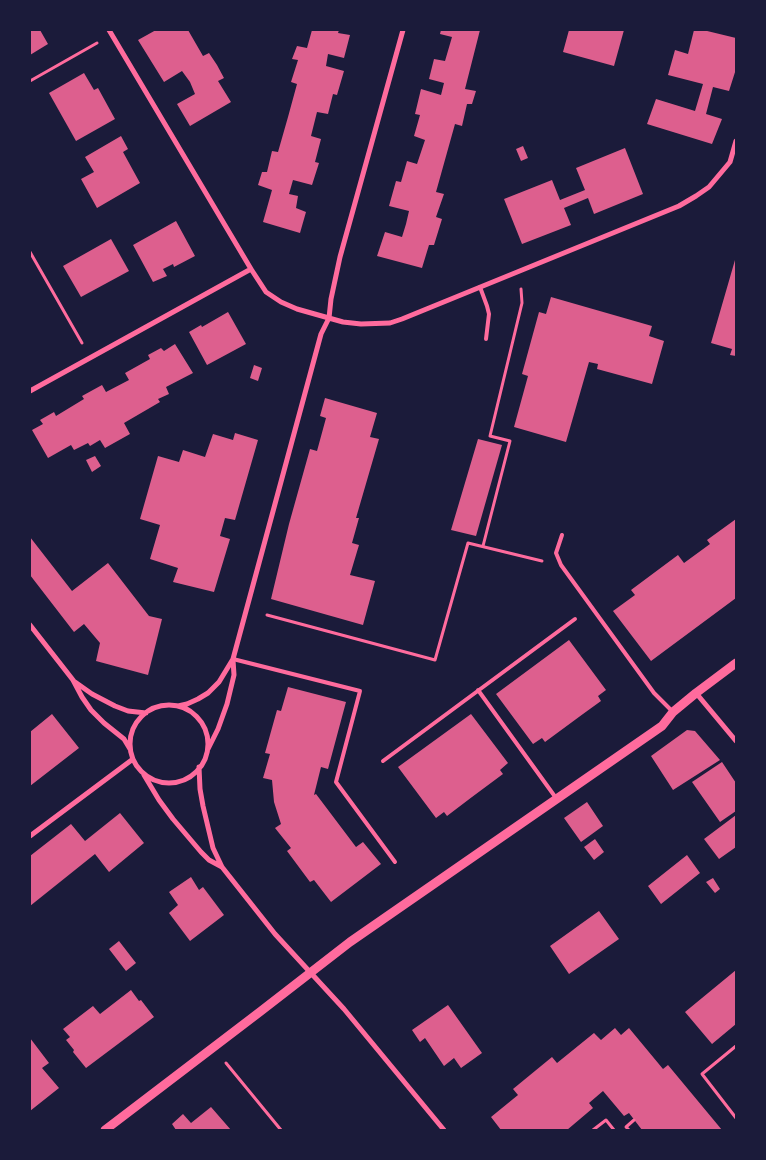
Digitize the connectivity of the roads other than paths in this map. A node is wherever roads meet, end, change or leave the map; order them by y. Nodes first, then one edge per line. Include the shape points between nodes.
1 (403, 30) edge
2 (110, 32) edge
3 (736, 141) edge
4 (251, 269) junction
5 (480, 287) junction
6 (329, 318) junction
7 (486, 339) dead end
8 (30, 392) edge
9 (562, 536) dead end
10 (574, 619) dead end
11 (30, 625) edge
12 (233, 659) junction
13 (736, 663) edge
14 (73, 680) junction
15 (478, 690) junction
16 (696, 692) junction
17 (178, 706) junction
18 (673, 712) junction
19 (146, 713) junction
20 (736, 741) edge
21 (130, 749) junction
22 (207, 750) junction
23 (133, 759) junction
24 (382, 761) dead end
25 (199, 767) junction
26 (143, 773) junction
27 (556, 798) junction
28 (30, 836) edge
29 (394, 862) dead end
30 (222, 867) junction
31 (310, 973) junction
32 (105, 1130) edge
33 (444, 1130) edge

1 - 6 street via 340,257
2 - 4 street
3 - 5 street via 730,162 709,187 679,206
4 - 6 street via 266,292 281,302
4 - 8 street
5 - 6 street via 390,323 361,324
5 - 7 lane via 489,314
6 - 12 street via 321,334
9 - 18 lane via 556,553 560,566 654,693
10 - 15 lane
11 - 14 street
12 - 17 street via 208,693
12 - 22 street via 234,675 227,704
12 - 29 lane via 360,691 336,782
13 - 16 street
14 - 19 street via 115,706
14 - 21 street via 91,710 124,739
15 - 24 lane
15 - 27 lane
16 - 18 street
16 - 20 street
17 - 19 street via 158,707
17 - 22 street via 200,720 207,738
18 - 27 street via 662,726
19 - 21 street via 133,729
21 - 23 street
22 - 25 street
23 - 26 street
23 - 28 street
25 - 26 street via 190,776 173,782 160,782
25 - 30 street via 203,806 213,848
26 - 30 street via 159,800 201,852
27 - 31 street
30 - 31 street
31 - 32 street
31 - 33 street via 350,1016

